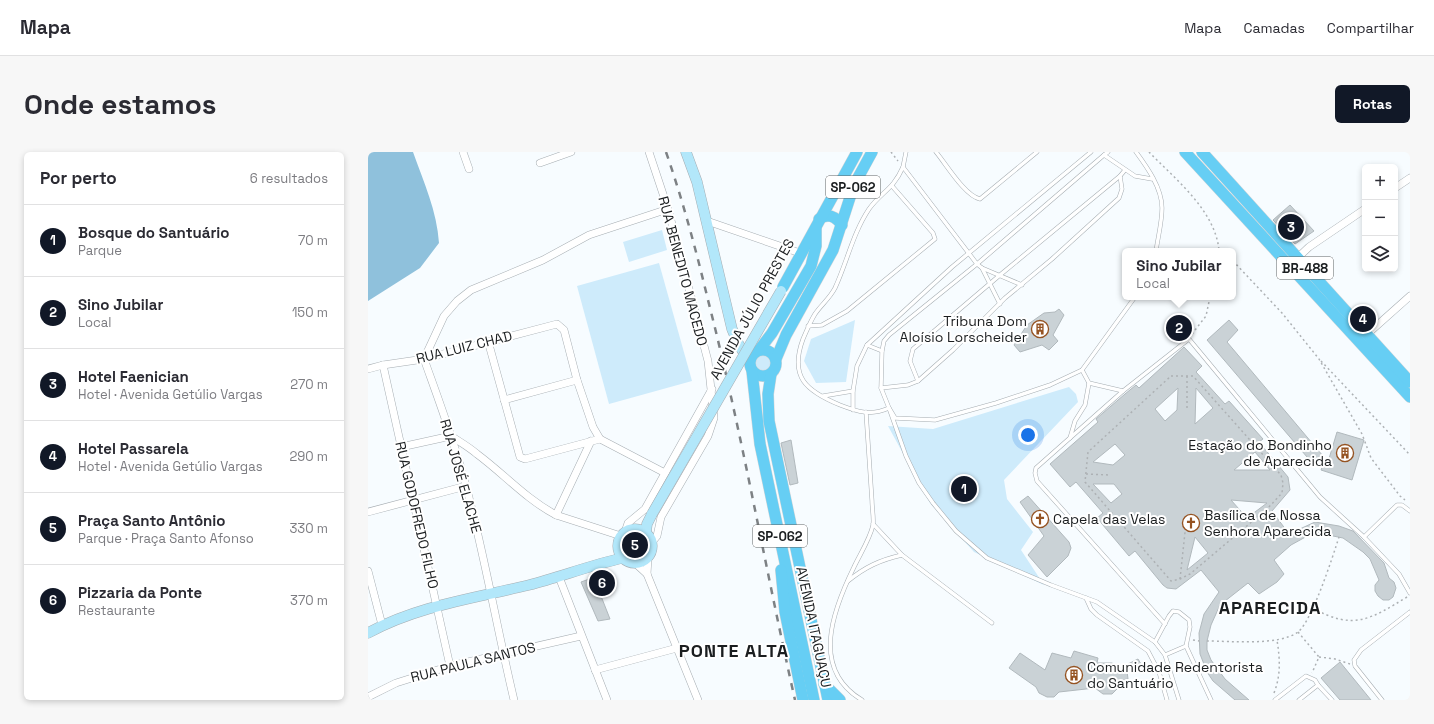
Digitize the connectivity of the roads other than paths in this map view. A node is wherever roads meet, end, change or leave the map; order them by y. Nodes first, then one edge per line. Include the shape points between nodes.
1 (463, 152) edge
2 (571, 152) edge
3 (649, 152) edge
4 (686, 152) edge
5 (857, 152) edge
6 (872, 152) edge
7 (906, 152) edge
8 (936, 152) edge
9 (1037, 152) edge
10 (1091, 152) edge
11 (1136, 152) edge
12 (1185, 152) edge
13 (1202, 152) edge
14 (1106, 153) edge
15 (540, 163) dead end
16 (903, 167) junction
17 (469, 169) dead end
18 (1124, 170) junction
19 (1120, 176) junction
20 (1410, 178) edge
21 (1152, 179) junction
22 (892, 186) junction
23 (1398, 186) edge
24 (668, 209) junction
25 (1362, 211) edge
26 (707, 221) junction
27 (818, 222) junction
28 (842, 225) junction
29 (837, 242) junction
30 (1156, 248) edge
31 (969, 252) junction
32 (800, 253) junction
33 (814, 258) junction
34 (1292, 262) junction
35 (977, 264) junction
36 (982, 268) junction
37 (1000, 275) junction
38 (989, 284) junction
39 (1022, 285) junction
40 (782, 289) junction
41 (1410, 296) edge
42 (1133, 300) edge
43 (1000, 304) junction
44 (808, 326) junction
45 (1363, 338) junction
46 (488, 341) junction
47 (867, 345) junction
48 (882, 351) junction
49 (424, 359) junction
50 (754, 359) junction
51 (776, 359) junction
52 (383, 365) junction
53 (368, 369) edge
54 (1082, 370) junction
55 (771, 374) junction
56 (578, 380) junction
57 (918, 381) junction
58 (1410, 382) edge
59 (1089, 383) junction
60 (712, 388) junction
61 (881, 388) junction
62 (853, 391) junction
63 (1123, 391) junction
64 (823, 396) junction
65 (1410, 397) edge
66 (504, 400) junction
67 (890, 408) junction
68 (853, 410) junction
69 (866, 412) junction
70 (451, 436) junction
71 (600, 439) junction
72 (1069, 439) junction
73 (591, 441) junction
74 (401, 447) junction
75 (665, 473) junction
76 (466, 486) junction
77 (413, 500) junction
78 (1410, 511) edge
79 (368, 512) edge
80 (556, 515) junction
81 (873, 524) junction
82 (644, 528) junction
83 (623, 534) junction
84 (1364, 538) junction
85 (652, 542) junction
86 (782, 546) junction
87 (618, 547) junction
88 (902, 555) junction
89 (623, 558) junction
90 (648, 558) junction
91 (635, 563) junction
92 (600, 564) junction
93 (368, 571) edge
94 (647, 574) junction
95 (559, 577) junction
96 (847, 581) junction
97 (492, 594) junction
98 (1410, 594) edge
99 (1086, 598) junction
100 (438, 606) junction
101 (1410, 612) edge
102 (992, 623) dead end
103 (1164, 624) junction
104 (382, 625) junction
105 (368, 633) edge
106 (581, 636) junction
107 (1155, 642) junction
108 (1186, 646) junction
109 (677, 648) junction
110 (503, 653) junction
111 (1165, 655) junction
112 (450, 666) junction
113 (595, 670) junction
114 (824, 684) junction
115 (1318, 685) junction
116 (369, 698) edge
117 (514, 700) edge
118 (607, 700) edge
119 (698, 700) edge
120 (803, 700) edge
121 (814, 700) edge
122 (828, 700) edge
123 (840, 700) edge
124 (862, 700) edge
125 (1167, 700) edge
126 (1179, 700) edge
127 (1211, 700) edge
128 (1275, 700) edge
129 (1298, 700) edge
130 (1332, 700) edge
131 (1382, 700) edge

1 - 17 street
2 - 15 street
3 - 24 street, RUA BENEDITO MACEDO
4 - 26 main road
5 - 27 main road, AVENIDA JÚLIO PRESTES / SP-062
6 - 28 main road, SP-062 via 854,185
7 - 16 lane
8 - 9 lane via 966,191 972,197 980,199
10 - 31 lane
11 - 21 lane
12 - 34 main road, BR-488
13 - 34 main road, BR-488
14 - 18 lane
14 - 35 lane
16 - 22 lane via 898,180
16 - 31 lane
18 - 19 lane
18 - 21 lane via 1135,176
19 - 37 lane
19 - 39 lane via 1122,189 1119,198
20 - 23 street
21 - 30 lane via 1162,207
22 - 44 lane via 869,210 835,288
22 - 44 lane via 933,233 935,239 847,311 822,325
24 - 49 street via 589,235 543,260 471,290 444,316
24 - 60 street, RUA BENEDITO MACEDO via 708,361
25 - 34 street
26 - 32 street
26 - 50 main road via 734,336 742,349
27 - 28 main road, SP-062 via 830,216
27 - 32 main road, AVENIDA JÚLIO PRESTES
27 - 33 main road, AVENIDA JÚLIO PRESTES / SP-062
28 - 29 main road, SP-062
29 - 33 main road
29 - 51 main road, SP-062 via 786,335
31 - 35 lane
31 - 47 lane
32 - 40 main road, AVENIDA JÚLIO PRESTES
33 - 40 main road
33 - 50 main road, AVENIDA JÚLIO PRESTES / SP-062 via 772,333
34 - 45 main road, BR-488
35 - 36 lane
35 - 48 lane via 889,335 884,341
36 - 37 lane
36 - 38 lane
37 - 38 lane
37 - 39 lane
38 - 43 lane
38 - 57 lane via 913,350 910,361
39 - 43 lane
40 - 82 main road, AVENIDA JÚLIO PRESTES, bridge
41 - 45 street
42 - 54 lane
43 - 57 lane
44 - 64 lane via 797,363 806,383 813,391
45 - 58 main road, BR-488
45 - 65 main road, BR-488
46 - 49 street, RUA LUIZ CHAD
46 - 56 street, RUA LUIZ CHAD via 553,324 560,325 564,330
46 - 66 street
47 - 48 lane
47 - 62 lane via 857,366
48 - 61 lane
49 - 52 street, RUA LUIZ CHAD
49 - 70 street, RUA JOSÉ ELACHE
50 - 51 main road via 767,350
50 - 55 main road via 763,376
50 - 86 main road, AVENIDA ITAGUAÇU / SP-062 via 760,444
51 - 55 main road, SP-062 via 776,367
52 - 53 street, RUA LUIZ CHAD
52 - 74 street, RUA GODOFREDO FILHO
54 - 59 lane
54 - 67 lane via 1050,385 935,420 895,418
55 - 114 main road, AVENIDA ITAGUAÇU / SP-062 via 768,394 769,421
56 - 66 street
56 - 71 street
57 - 61 lane via 908,385
59 - 63 lane
59 - 72 lane via 1085,405 1075,421
60 - 75 street
60 - 85 street, AVENIDA JÚLIO PRESTES via 712,428 661,517 658,536
61 - 67 lane
62 - 64 lane
62 - 68 lane
63 - 72 lane
63 - 84 lane via 1189,338 1320,498
64 - 68 lane
66 - 73 street via 518,454 522,459
67 - 69 lane via 877,414
67 - 99 lane via 906,456 919,483 956,531 987,558
68 - 69 lane
69 - 81 lane
70 - 74 street
70 - 76 street, RUA JOSÉ ELACHE
70 - 80 street via 477,453 528,496
71 - 73 street
71 - 75 street
72 - 103 lane via 1036,468 1037,480
73 - 80 street
74 - 77 street, RUA GODOFREDO FILHO
75 - 83 street via 644,511 628,523
76 - 77 street
76 - 97 street, RUA JOSÉ ELACHE
77 - 79 street
77 - 100 street, RUA GODOFREDO FILHO
78 - 84 lane via 1402,505 1397,505
80 - 83 street
81 - 88 lane
81 - 96 lane
82 - 83 main road via 631,529
82 - 85 main road
83 - 87 main road
84 - 98 lane via 1399,574
85 - 90 main road
86 - 120 main road via 779,559 783,592
86 - 121 main road, AVENIDA ITAGUAÇU / SP-062
87 - 89 main road
87 - 92 main road
88 - 96 lane via 882,559 862,569
88 - 102 lane
89 - 91 main road
89 - 92 main road
90 - 91 main road
90 - 94 street
91 - 94 street
92 - 95 main road
93 - 104 street
94 - 109 street
95 - 97 main road
95 - 106 street
96 - 124 lane via 833,622 831,662 844,688
97 - 100 main road
97 - 110 street, RUA JOSÉ ELACHE
99 - 107 lane via 1107,608
99 - 125 lane via 1097,615 1148,651 1159,672
100 - 104 main road
100 - 112 street, RUA GODOFREDO FILHO
101 - 131 lane via 1356,656 1354,663
103 - 107 lane
103 - 108 lane via 1173,611 1186,616 1190,626
104 - 105 main road
106 - 110 street, RUA PAULA SANTOS
106 - 113 street
107 - 111 lane
108 - 111 lane
108 - 127 lane
109 - 113 street
109 - 119 street
110 - 112 street, RUA PAULA SANTOS
110 - 117 street, RUA JOSÉ ELACHE
111 - 126 lane
112 - 116 street, RUA PAULA SANTOS via 404,680
113 - 118 street
114 - 122 main road, AVENIDA ITAGUAÇU / SP-062
114 - 123 main road
115 - 128 lane via 1315,680 1306,676
115 - 129 lane
115 - 130 lane

